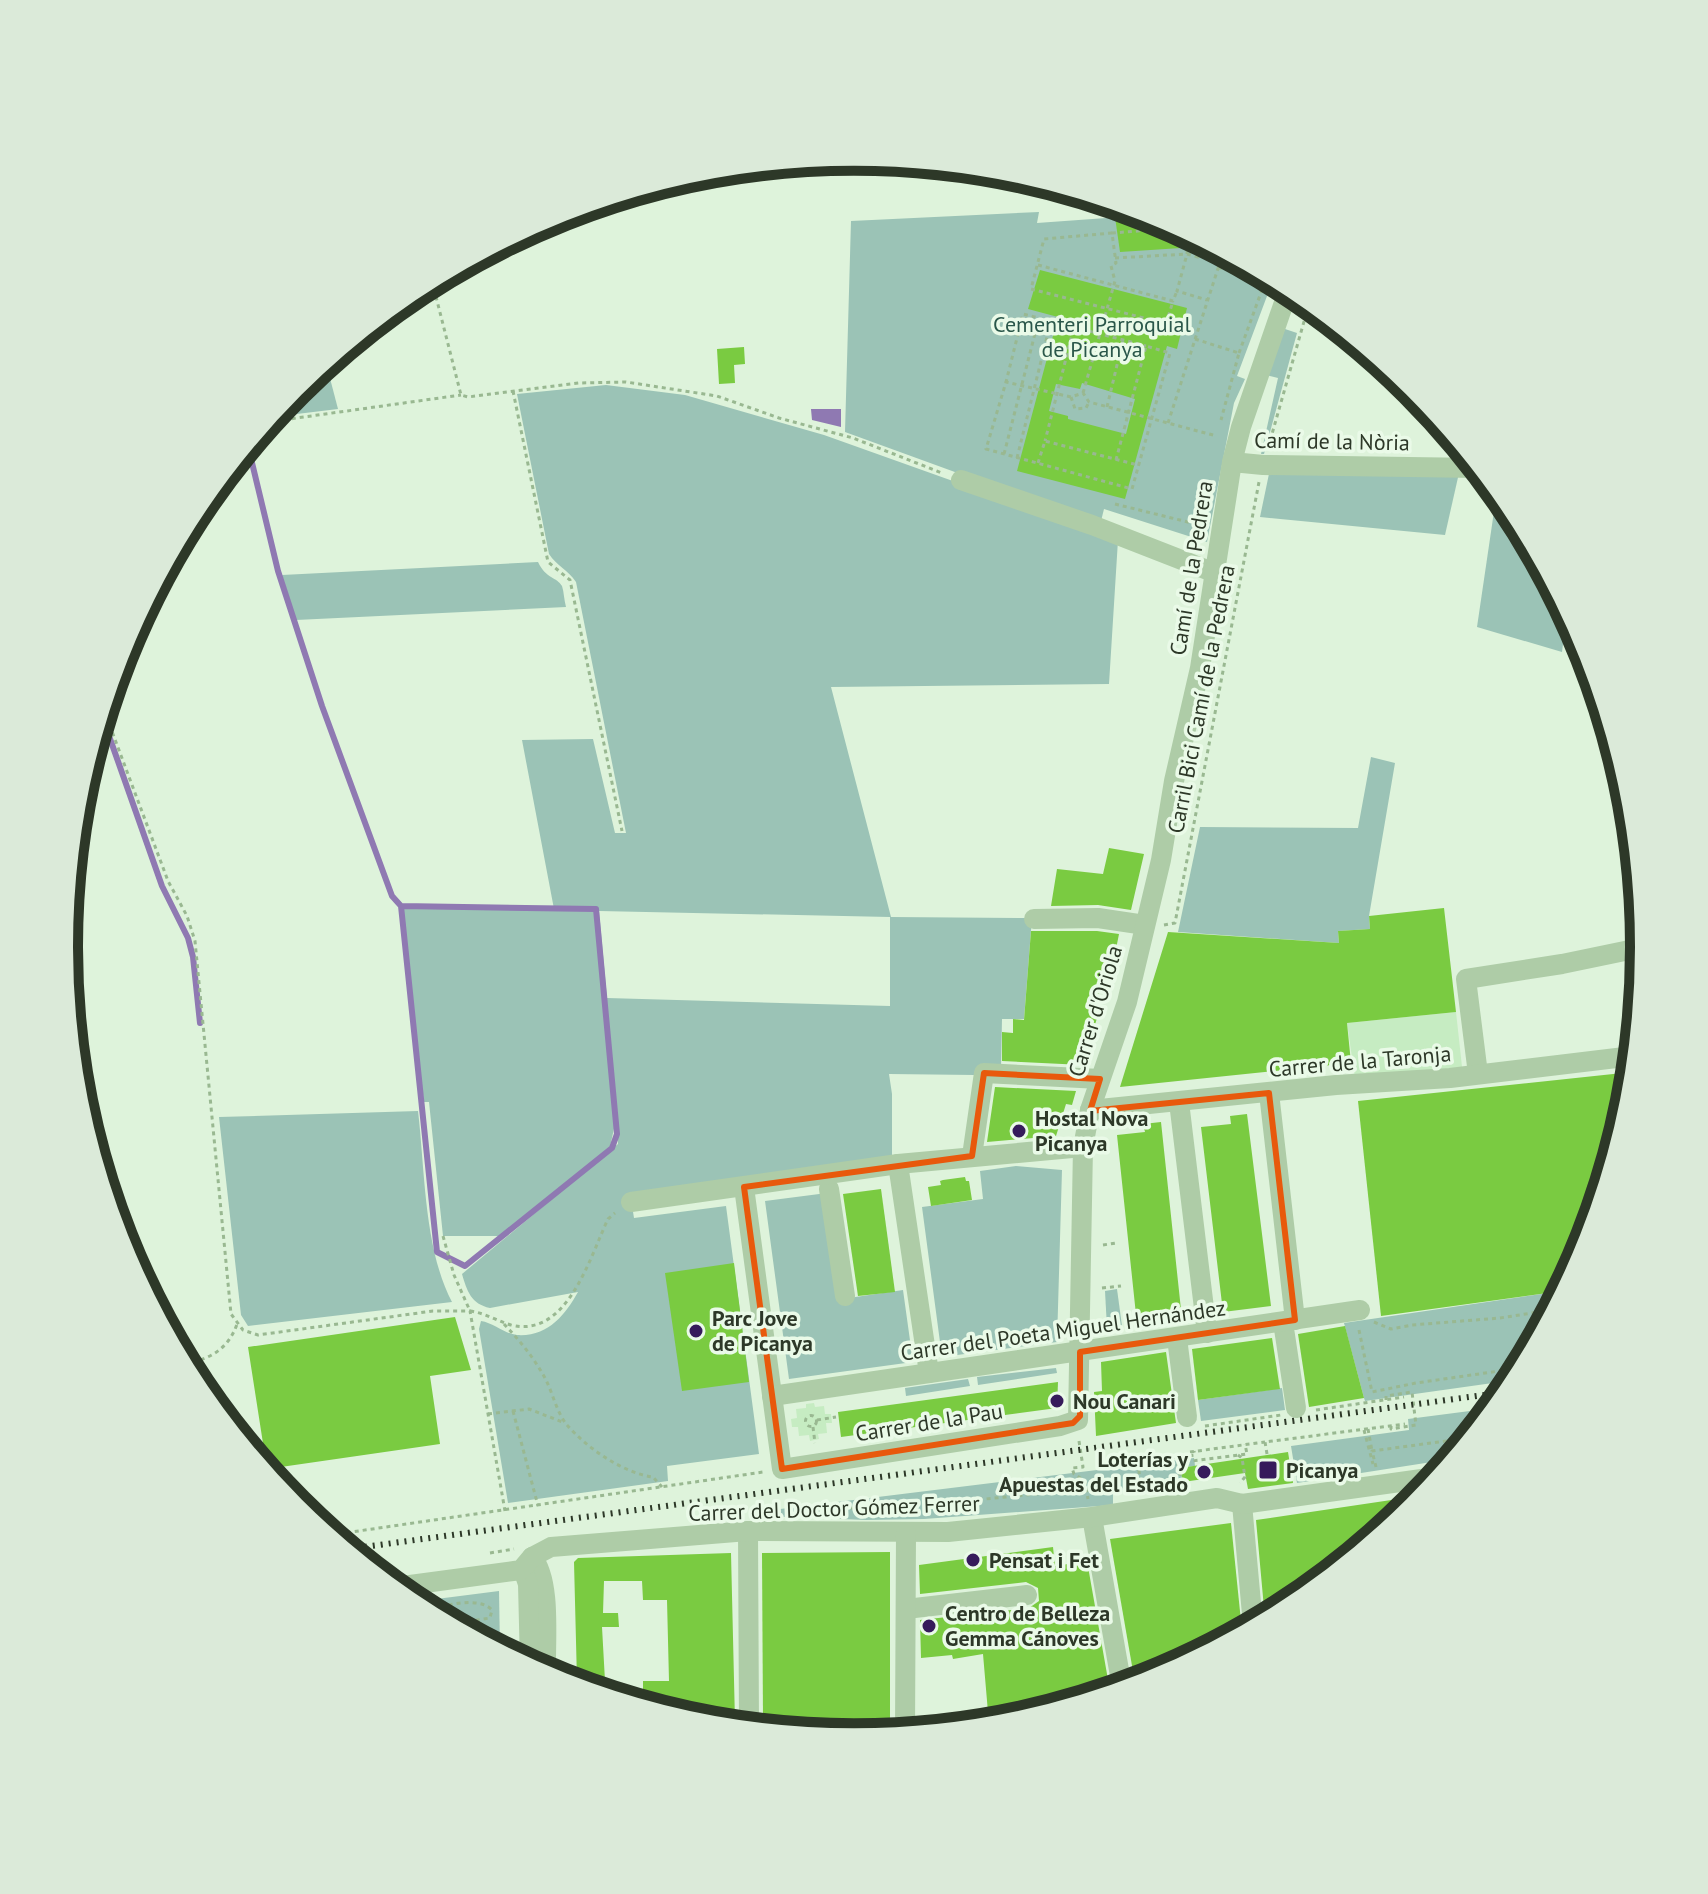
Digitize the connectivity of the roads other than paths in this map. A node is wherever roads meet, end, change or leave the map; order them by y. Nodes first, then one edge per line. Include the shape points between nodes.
1 (1284, 302) edge
2 (1232, 462) junction
3 (1464, 468) edge
4 (961, 480) road end
5 (1215, 573) junction
6 (1161, 860) joint
7 (1034, 919) dead end
8 (1154, 925) junction
9 (1630, 950) edge
10 (1622, 1057) edge
11 (1478, 1074) junction
12 (1100, 1079) junction
13 (1269, 1093) junction
14 (1179, 1102) junction
15 (1090, 1110) junction
16 (1083, 1147) junction
17 (972, 1156) junction
18 (898, 1164) junction
19 (744, 1187) junction
20 (829, 1189) dead end
21 (631, 1202) road end
22 (845, 1296) dead end
23 (1361, 1319) road end
24 (1289, 1321) junction
25 (1207, 1333) junction
26 (1177, 1338) junction
27 (1080, 1352) junction
28 (929, 1373) junction
29 (772, 1396) junction
30 (1296, 1408) dead end
31 (1080, 1416) joint
32 (1187, 1417) dead end
33 (1414, 1484) edge
34 (1242, 1504) junction
35 (1092, 1517) junction
36 (748, 1531) junction
37 (906, 1533) junction
38 (526, 1563) junction
39 (412, 1584) edge
40 (1027, 1595) dead end
41 (906, 1609) junction
42 (1252, 1613) edge
43 (530, 1652) edge
44 (546, 1659) edge
45 (1120, 1676) edge
46 (749, 1715) edge
47 (905, 1721) edge

1 - 2 street, Camí de la Pedrera
2 - 3 street, Camí de la Nòria
2 - 5 street, Camí de la Pedrera
4 - 5 street
5 - 6 street, Camí de la Pedrera
6 - 8 street, Carrer d'Oriola
7 - 8 street via 1098,918
8 - 12 street, Carrer d'Oriola
9 - 11 street via 1466,979
10 - 11 street, Carrer de la Taronja
11 - 13 street, Carrer de la Taronja
12 - 15 street, Carrer d'Oriola
12 - 17 street via 984,1073
13 - 14 street, Carrer de la Taronja
13 - 24 street
14 - 15 street, Carrer de la Taronja
14 - 25 street
15 - 16 street, Carrer d'Oriola
16 - 17 street
16 - 27 street, Carrer d'Oriola
17 - 18 street
18 - 19 street
18 - 28 street
19 - 21 street
19 - 29 street
20 - 22 street
23 - 24 street, Carrer del Poeta Miguel Hernández
24 - 25 street, Carrer del Poeta Miguel Hernández
24 - 30 street
25 - 26 street, Carrer del Poeta Miguel Hernández
26 - 27 street, Carrer del Poeta Miguel Hernández
26 - 32 street
27 - 28 street, Carrer del Poeta Miguel Hernández
27 - 31 street, Carrer d'Oriola
28 - 29 street, Carrer del Poeta Miguel Hernández
29 - 31 street, Carrer de la Pau via 782,1469 1060,1426
33 - 34 street, Carrer del Doctor Gómez Ferrer
34 - 35 street, Carrer del Doctor Gómez Ferrer via 1217,1498
34 - 42 street
35 - 37 street, Carrer del Doctor Gómez Ferrer
35 - 45 street
36 - 37 street, Carrer del Doctor Gómez Ferrer
36 - 38 street, Carrer del Doctor Gómez Ferrer via 551,1547
36 - 46 street
37 - 41 street
38 - 39 street, Carrer del Doctor Gómez Ferrer
38 - 43 street
38 - 44 street via 539,1564 544,1580
40 - 41 street
41 - 47 street

